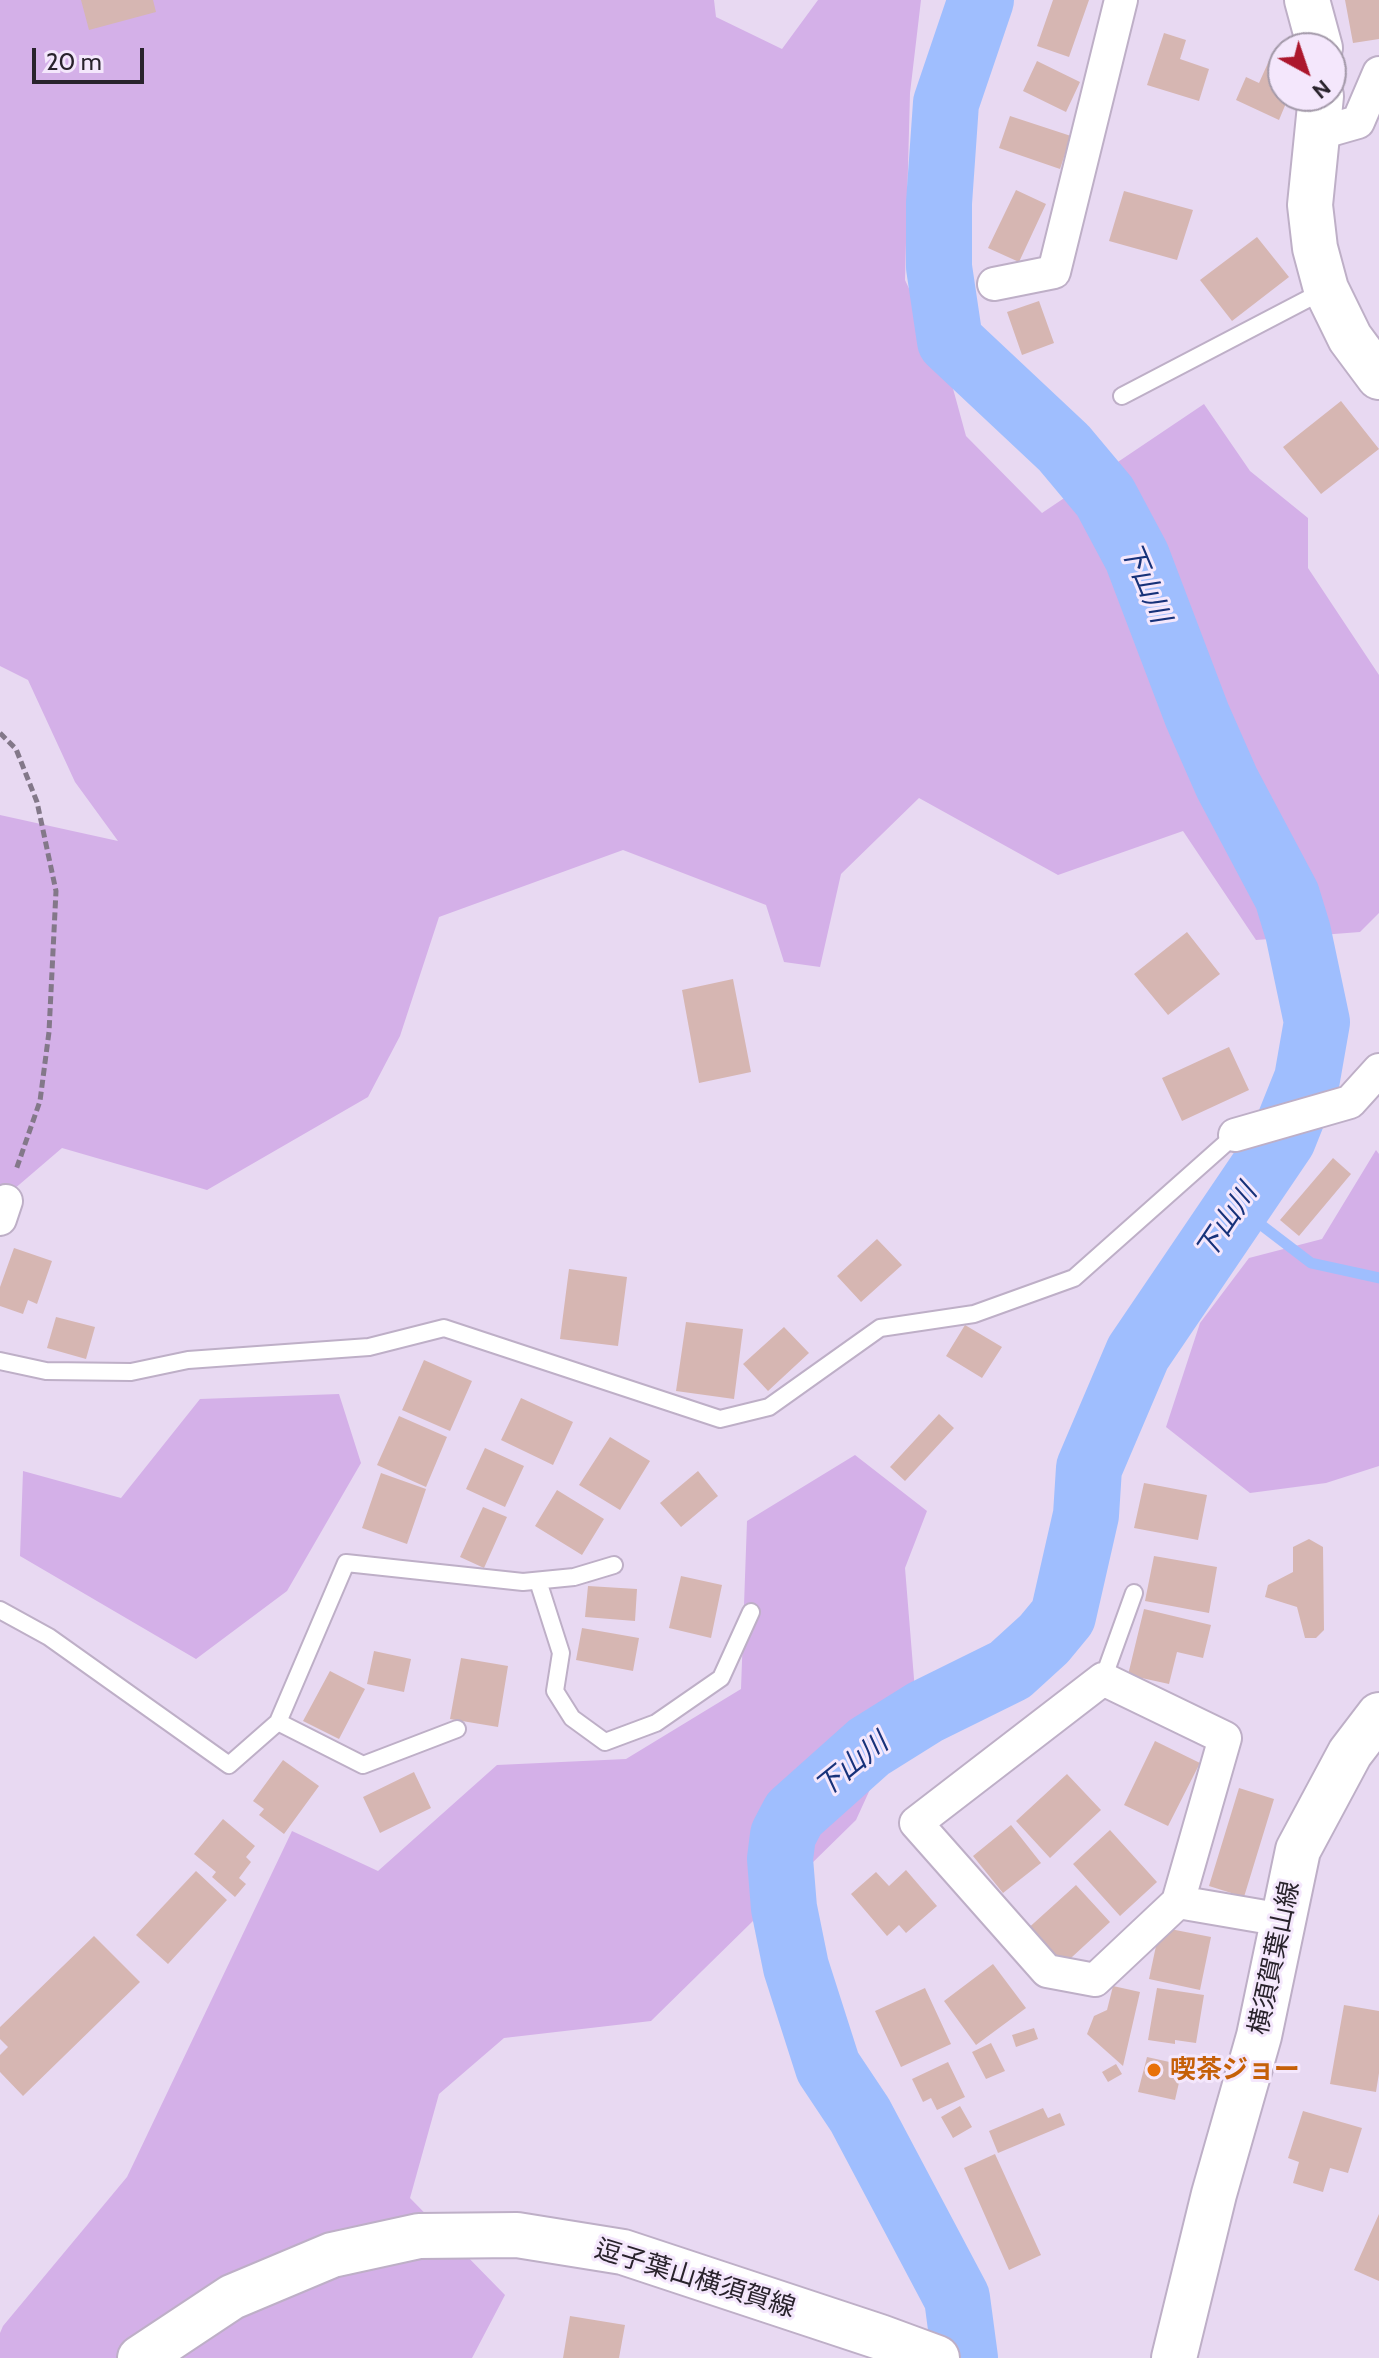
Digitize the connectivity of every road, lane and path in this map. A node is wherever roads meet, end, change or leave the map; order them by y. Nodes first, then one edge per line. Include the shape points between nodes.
1 (1121, 0) edge
2 (1307, 0) edge
3 (1316, 32) edge
4 (1379, 73) edge
5 (1318, 115) edge
6 (994, 284) dead end
7 (1326, 289) junction
8 (1379, 377) edge
9 (1122, 396) dead end
10 (0, 733) edge
11 (1379, 1070) edge
12 (1235, 1135) joint
13 (3, 1210) edge
14 (0, 1361) edge
15 (614, 1565) dead end
16 (538, 1581) junction
17 (1134, 1593) dead end
18 (0, 1610) edge
19 (751, 1612) dead end
20 (1103, 1679) junction
21 (1379, 1715) edge
22 (278, 1722) junction
23 (457, 1729) dead end
24 (1178, 1902) junction
25 (1283, 1920) junction
26 (140, 2358) edge
27 (937, 2358) edge
28 (1174, 2358) edge

1 - 6 street via 1054,272
2 - 3 main road
4 - 5 street via 1358,122
5 - 7 main road via 1310,205
7 - 8 main road via 1350,338
7 - 9 lane
10 - 13 path via 16,749 37,802 56,891 40,1101
11 - 12 street via 1350,1102
12 - 14 lane via 1074,1278 974,1314 880,1328 769,1407 720,1419 444,1328 369,1347 188,1360 131,1372 46,1371
15 - 16 lane
16 - 19 lane via 561,1653 555,1691 572,1718 605,1742 656,1723 721,1678
16 - 22 lane via 346,1563
17 - 20 lane
18 - 22 lane via 49,1637 229,1765
20 - 24 street via 1225,1738
20 - 24 street via 916,1823 1047,1971 1095,1980
21 - 25 main road, 横須賀葉山線 via 1350,1753 1298,1850
22 - 23 lane via 363,1765
24 - 25 street
25 - 28 main road, 横須賀葉山線 via 1259,2036
26 - 27 main road, 逗子葉山横須賀線 via 232,2297 332,2255 419,2236 517,2235 623,2252

